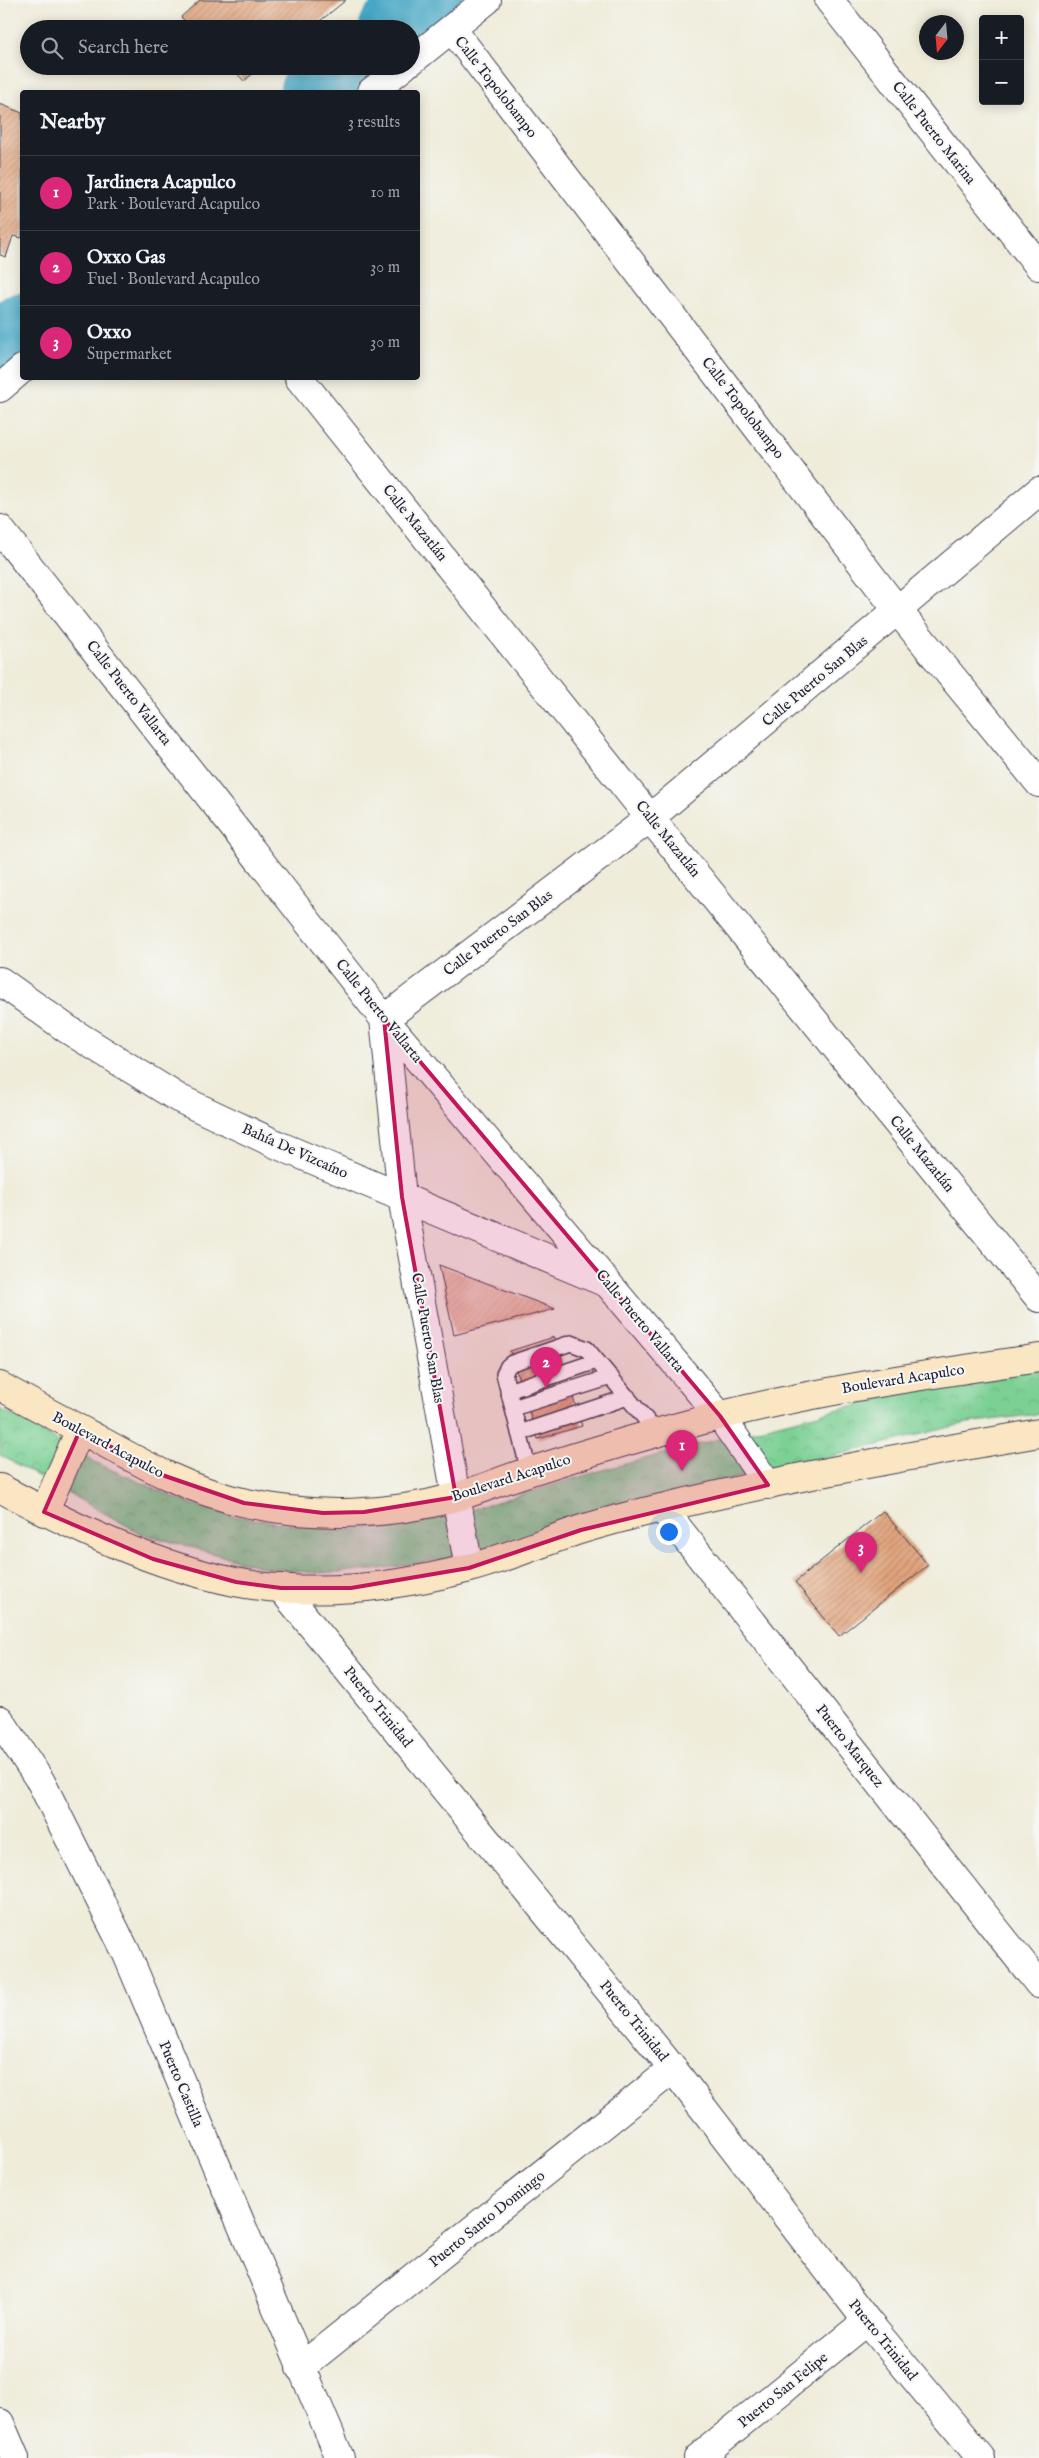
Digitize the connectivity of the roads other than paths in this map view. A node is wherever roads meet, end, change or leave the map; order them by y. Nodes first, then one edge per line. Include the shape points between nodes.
1 (487, 0) edge
2 (829, 0) edge
3 (452, 29) junction
4 (420, 54) edge
5 (393, 75) edge
6 (374, 90) edge
7 (1039, 266) edge
8 (20, 371) edge
9 (301, 380) edge
10 (0, 388) edge
11 (1039, 491) edge
12 (0, 528) edge
13 (898, 611) junction
14 (1039, 783) edge
15 (650, 818) junction
16 (0, 981) edge
17 (384, 1019) junction
18 (402, 1197) junction
19 (610, 1285) junction
20 (1039, 1298) edge
21 (1039, 1358) edge
22 (597, 1361) junction
23 (611, 1377) junction
24 (0, 1386) edge
25 (508, 1390) junction
26 (628, 1397) junction
27 (513, 1408) junction
28 (720, 1416) junction
29 (80, 1430) junction
30 (519, 1433) junction
31 (1039, 1433) edge
32 (658, 1434) junction
33 (529, 1472) junction
34 (768, 1485) junction
35 (0, 1488) edge
36 (456, 1497) junction
37 (662, 1508) junction
38 (44, 1512) junction
39 (469, 1568) junction
40 (281, 1588) junction
41 (0, 1720) edge
42 (1039, 1984) edge
43 (673, 2069) junction
44 (867, 2322) junction
45 (300, 2368) junction
46 (0, 2423) edge
47 (15, 2458) edge
48 (340, 2458) edge
49 (698, 2458) edge
50 (981, 2458) edge

1 - 3 street
2 - 7 street, Calle Puerto Marina
3 - 4 street
3 - 13 street, Calle Topolobampo
5 - 6 street
8 - 10 street
9 - 15 street, Calle Mazatlán
11 - 13 street, Calle Puerto San Blas
12 - 17 street, Calle Puerto Vallarta
13 - 14 street, Calle Topolobampo
13 - 15 street, Calle Puerto San Blas
15 - 17 street, Calle Puerto San Blas
15 - 20 street, Calle Mazatlán
16 - 18 street, Bahía De Vizcaíno via 66,1029 178,1098 280,1146
17 - 18 street, Calle Puerto San Blas
17 - 19 street, Calle Puerto Vallarta
18 - 19 street, Bahía De Vizcaíno
18 - 36 street, Calle Puerto San Blas
19 - 28 street, Calle Puerto Vallarta
21 - 28 main road, Boulevard Acapulco via 824,1391
22 - 23 lane
22 - 25 lane
22 - 25 lane via 582,1346 571,1343 508,1366 504,1374
23 - 26 lane
23 - 27 lane
24 - 29 main road, Boulevard Acapulco
25 - 27 lane
26 - 30 lane
26 - 32 lane
27 - 30 lane
28 - 32 main road, Boulevard Acapulco
28 - 34 street, Calle Puerto Vallarta
29 - 36 main road, Boulevard Acapulco via 165,1476 244,1503 314,1512 364,1512 411,1507
29 - 38 main road
30 - 33 lane
31 - 34 main road
32 - 33 main road, Boulevard Acapulco
33 - 36 main road, Boulevard Acapulco
34 - 37 main road
35 - 38 main road
36 - 39 street, Calle Puerto San Blas
37 - 39 main road via 581,1530
37 - 42 street, Puerto Marquez
38 - 40 main road via 116,1546 153,1559 236,1582
39 - 40 main road via 379,1586
40 - 43 street, Puerto Trinidad
41 - 45 street, Puerto Castilla via 41,1782 126,1952
43 - 44 street, Puerto Trinidad
43 - 45 street, Puerto Santo Domingo
44 - 49 street, Puerto San Felipe
44 - 50 street, Puerto Trinidad
45 - 48 street, Puerto Castilla
46 - 47 street

